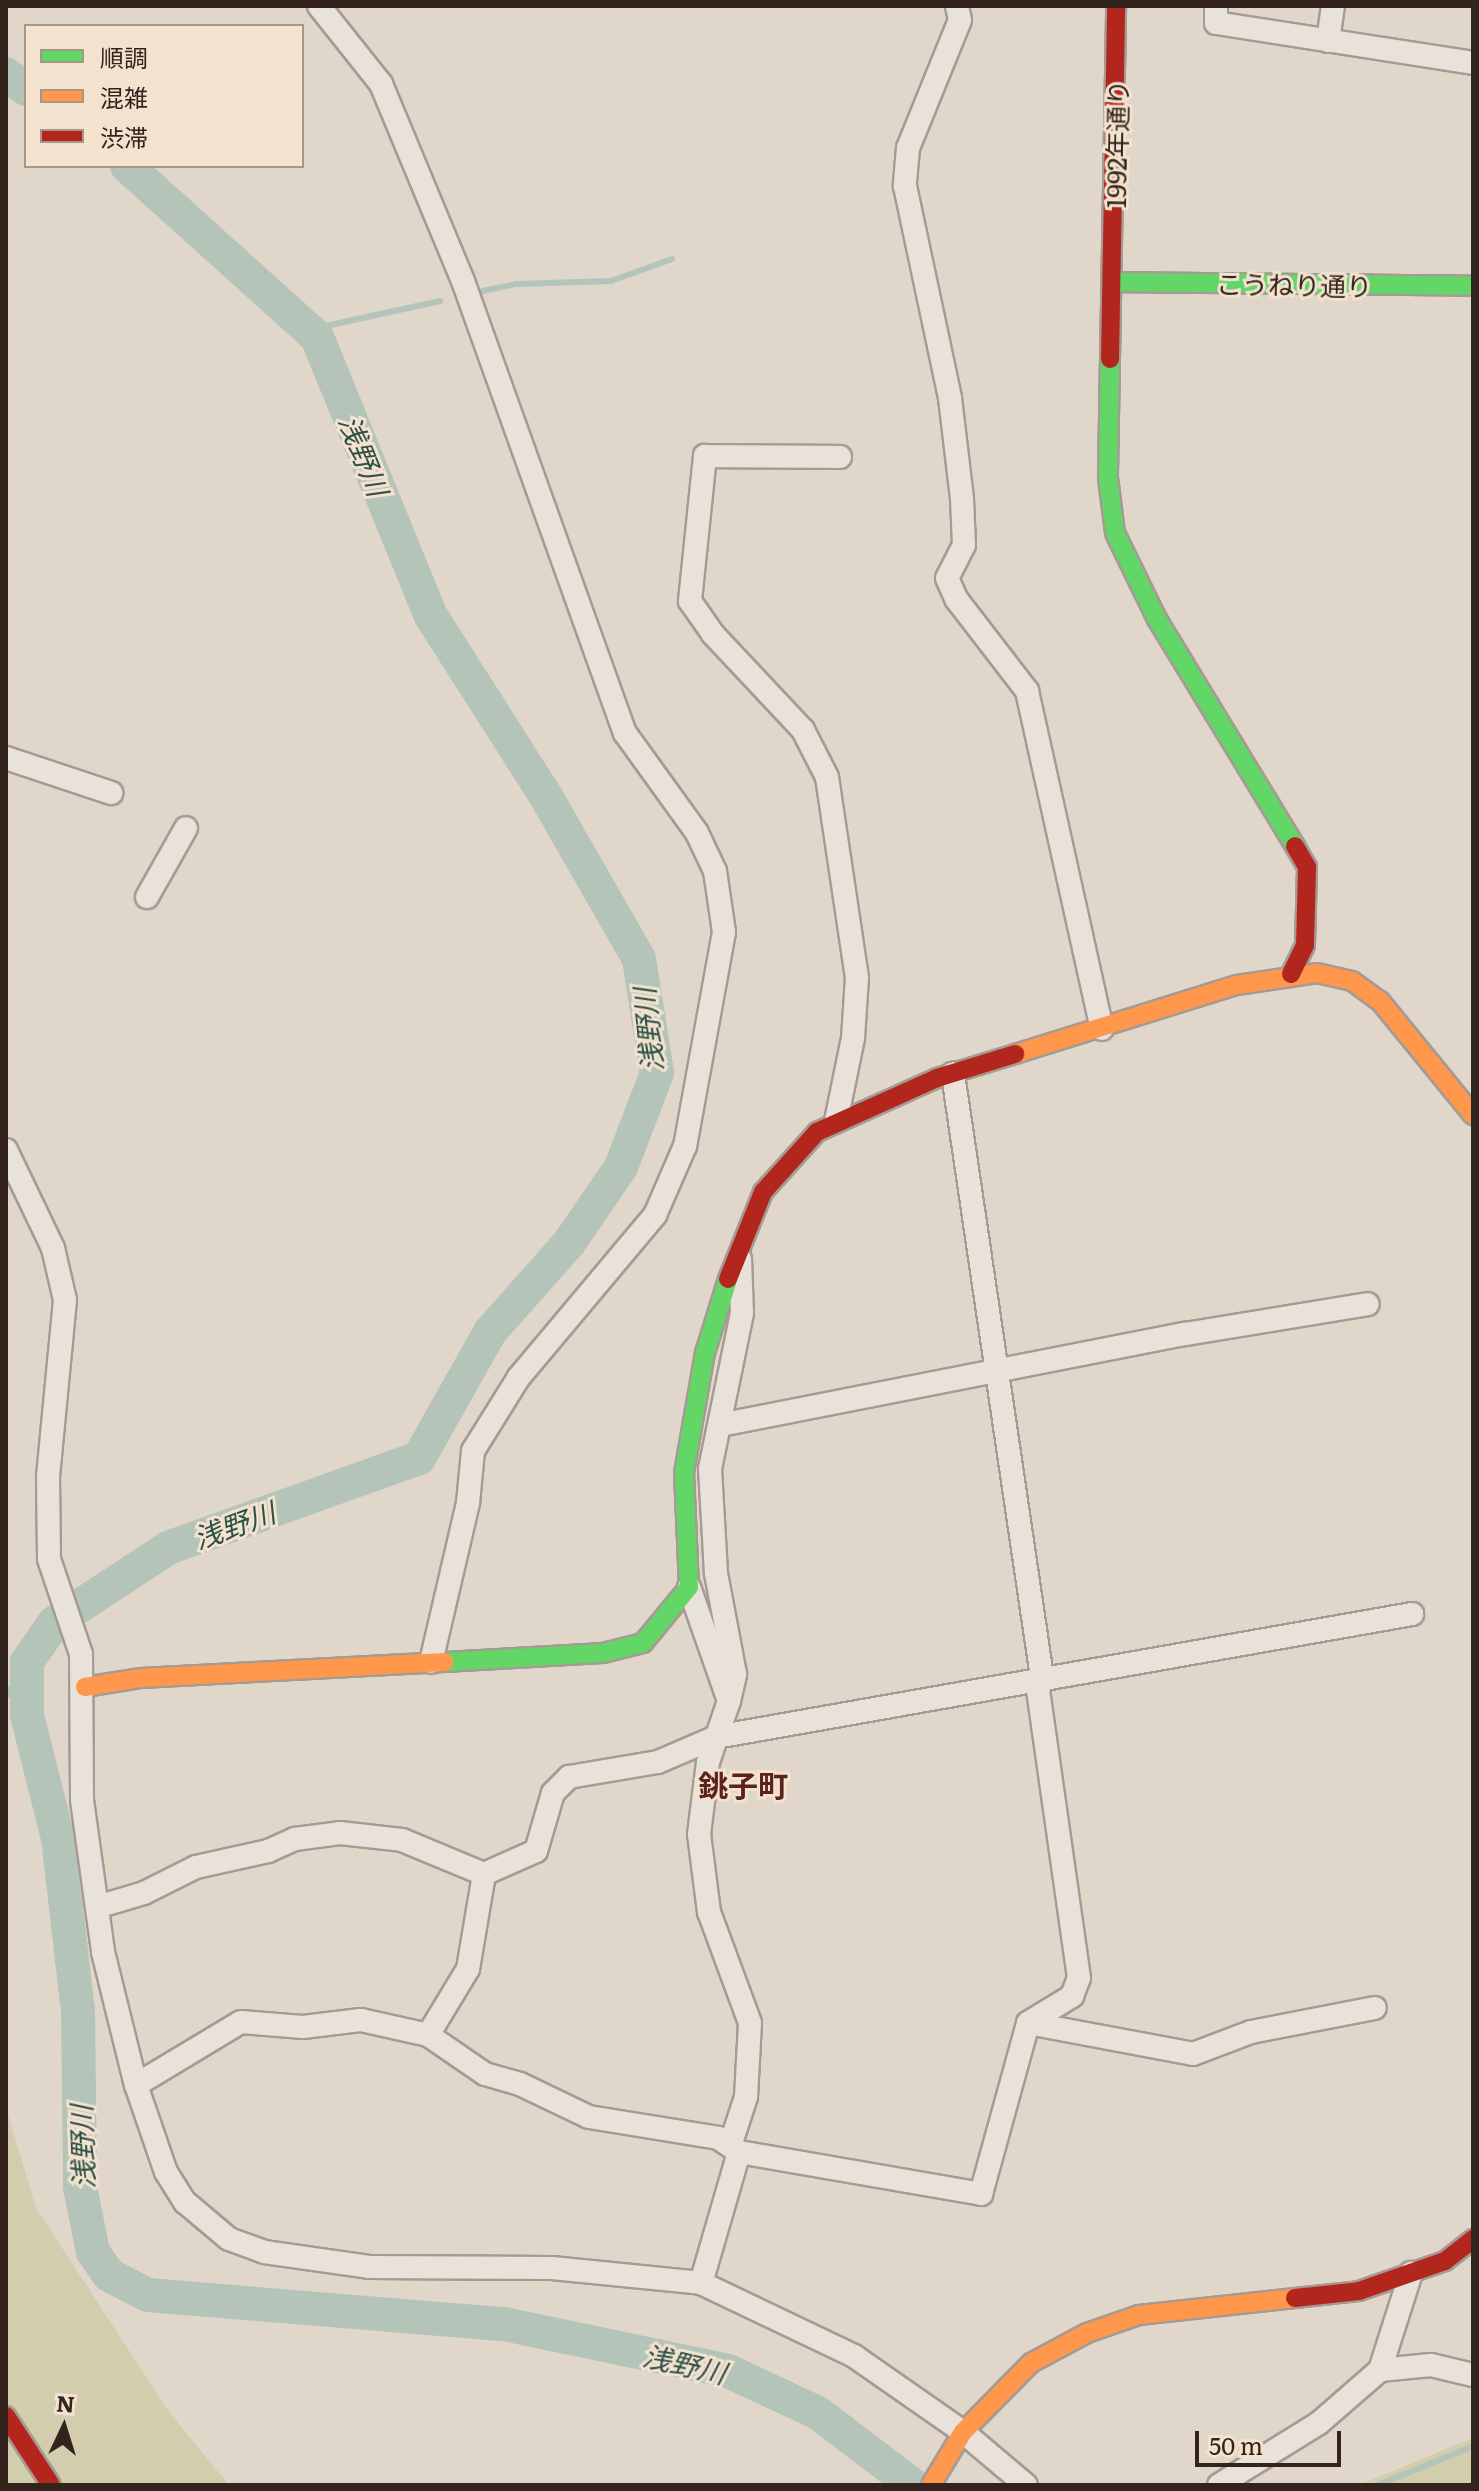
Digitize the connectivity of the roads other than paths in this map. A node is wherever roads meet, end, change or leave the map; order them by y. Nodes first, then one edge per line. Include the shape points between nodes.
1 (319, 6) edge
2 (957, 6) edge
3 (1116, 6) edge
4 (1216, 6) edge
5 (1333, 6) edge
6 (1328, 41) junction
7 (1473, 63) edge
8 (1114, 282) junction
9 (1473, 286) edge
10 (840, 457) dead end
11 (6, 758) edge
12 (111, 793) dead end
13 (186, 828) dead end
14 (147, 897) dead end
15 (1291, 974) junction
16 (1102, 1029) junction
17 (953, 1074) junction
18 (1473, 1115) edge
19 (836, 1121) junction
20 (6, 1150) edge
21 (739, 1246) junction
22 (1368, 1304) dead end
23 (999, 1371) junction
24 (720, 1425) junction
25 (689, 1587) junction
26 (1412, 1614) dead end
27 (431, 1662) junction
28 (1042, 1677) junction
29 (85, 1687) junction
30 (729, 1701) junction
31 (716, 1737) junction
32 (484, 1874) junction
33 (97, 1907) junction
34 (1375, 2008) dead end
35 (1028, 2023) junction
36 (428, 2035) junction
37 (136, 2085) junction
38 (735, 2148) junction
39 (1473, 2239) edge
40 (1411, 2273) junction
41 (701, 2283) junction
42 (1380, 2370) junction
43 (1473, 2375) edge
44 (6, 2416) edge
45 (963, 2432) junction
46 (51, 2485) edge
47 (931, 2485) edge
48 (1026, 2485) edge
49 (1219, 2485) edge

1 - 27 street via 381,84 463,281 625,733 697,833 715,871 724,932 685,1146 655,1215 519,1377 473,1451 468,1503
2 - 16 street via 960,20 908,148 905,186 950,398 962,499 964,545 947,578 957,600 1027,691
3 - 8 street, 1992年通り
4 - 6 street via 1216,23
5 - 6 street
6 - 7 street
8 - 9 street, こうねり通り
8 - 15 street, 1992年通り via 1108,478 1115,533 1157,619 1307,867 1305,945
10 - 19 street via 705,456 690,601 713,634 803,730 827,777 857,978 853,1038
11 - 12 street
13 - 14 street
15 - 16 street via 1237,985
15 - 18 street via 1352,981 1380,1001
16 - 17 street
17 - 19 street
17 - 23 street
19 - 21 street via 777,1171
20 - 29 street via 53,1248 65,1300 48,1476 49,1559 81,1654
21 - 24 street via 742,1313
21 - 25 street via 705,1353 684,1473
22 - 23 street
23 - 24 street
23 - 28 street
24 - 30 street via 710,1469 716,1573 735,1674
25 - 27 street via 643,1643 624,1649
25 - 30 street
26 - 28 street
27 - 29 street via 141,1678
28 - 31 street
28 - 35 street via 1038,1691 1079,1978 1072,1996
29 - 33 street via 82,1800
30 - 31 street
31 - 32 street via 658,1762 558,1783 536,1851
31 - 38 street via 699,1834 709,1912 750,2023 746,2097
32 - 33 street via 402,1840 340,1833 295,1839 268,1851 196,1867 144,1893
32 - 36 street via 468,1969
33 - 37 street
34 - 35 street via 1251,2032 1193,2054
35 - 38 street via 981,2194
36 - 37 street via 361,2020 303,2027 241,2022
36 - 38 street via 485,2074 520,2084 589,2117
37 - 41 street via 166,2172 185,2202 229,2239 264,2252 369,2267 552,2268
38 - 41 street
39 - 40 street via 1445,2261
40 - 42 street
40 - 45 street via 1359,2291 1139,2315 1087,2333 1031,2363
41 - 45 street via 854,2356
42 - 43 street via 1431,2365
42 - 49 street via 1319,2423
44 - 46 street
45 - 47 street
45 - 48 street

